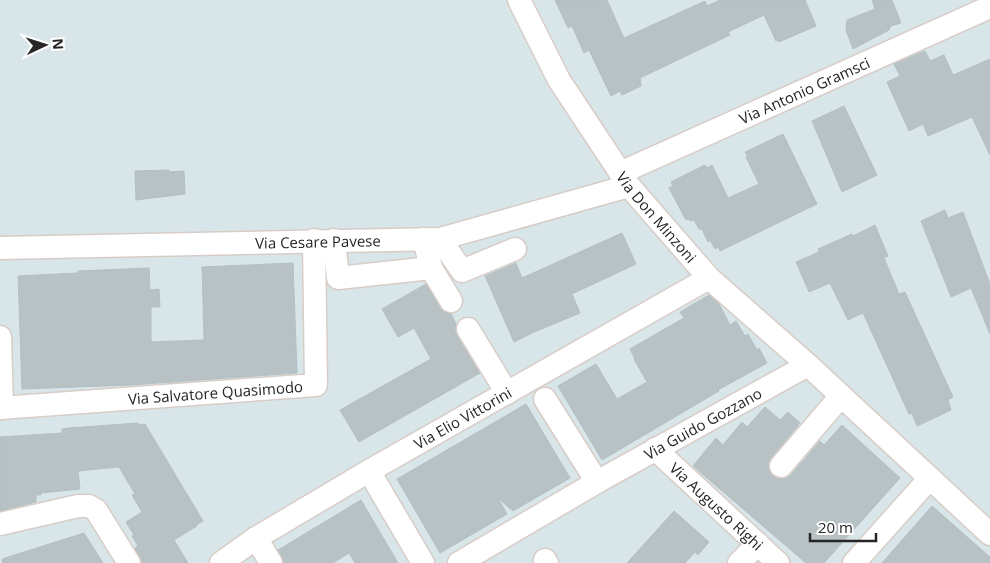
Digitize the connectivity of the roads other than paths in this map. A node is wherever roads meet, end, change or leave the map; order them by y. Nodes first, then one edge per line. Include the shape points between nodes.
1 (519, 0) edge
2 (990, 7) edge
3 (624, 179) junction
4 (432, 239) junction
5 (324, 240) junction
6 (0, 248) edge
7 (515, 248) dead end
8 (431, 268) junction
9 (709, 278) junction
10 (451, 301) dead end
11 (468, 329) dead end
12 (0, 337) edge
13 (808, 365) junction
14 (507, 393) junction
15 (841, 396) junction
16 (545, 399) dead end
17 (1, 408) edge
18 (655, 449) junction
19 (781, 466) dead end
20 (369, 471) junction
21 (930, 478) junction
22 (597, 482) junction
23 (0, 524) edge
24 (990, 534) edge
25 (256, 538) junction
26 (758, 544) junction
27 (129, 563) edge
28 (220, 563) edge
29 (271, 563) edge
30 (423, 563) edge
31 (459, 563) edge
32 (739, 563) edge
33 (778, 563) edge
34 (854, 563) edge

1 - 3 street, Via Don Minzoni via 559,80
2 - 3 street, Via Antonio Gramsci
3 - 4 street, Via Cesare Pavese
3 - 9 street, Via Don Minzoni
4 - 5 street, Via Cesare Pavese
4 - 7 street via 462,271
4 - 8 street
5 - 6 street, Via Cesare Pavese
5 - 8 street via 338,278
5 - 17 street, Via Salvatore Quasimodo via 316,385
8 - 10 street
9 - 13 street, Via Don Minzoni
9 - 14 street, Via Elio Vittorini
11 - 14 street
12 - 17 street
13 - 15 street, Via Don Minzoni
13 - 18 street, Via Guido Gozzano
14 - 20 street, Via Elio Vittorini
15 - 19 street
15 - 21 street, Via Don Minzoni
16 - 22 street
18 - 22 street, Via Guido Gozzano
18 - 26 street, Via Augusto Righi
20 - 25 street, Via Elio Vittorini
20 - 30 street
21 - 24 street, Via Don Minzoni
21 - 34 street
22 - 31 street, Via Guido Gozzano
23 - 27 street via 89,506 96,510
25 - 28 street, Via Elio Vittorini
25 - 29 street
26 - 32 street
26 - 33 street, Via Augusto Righi

